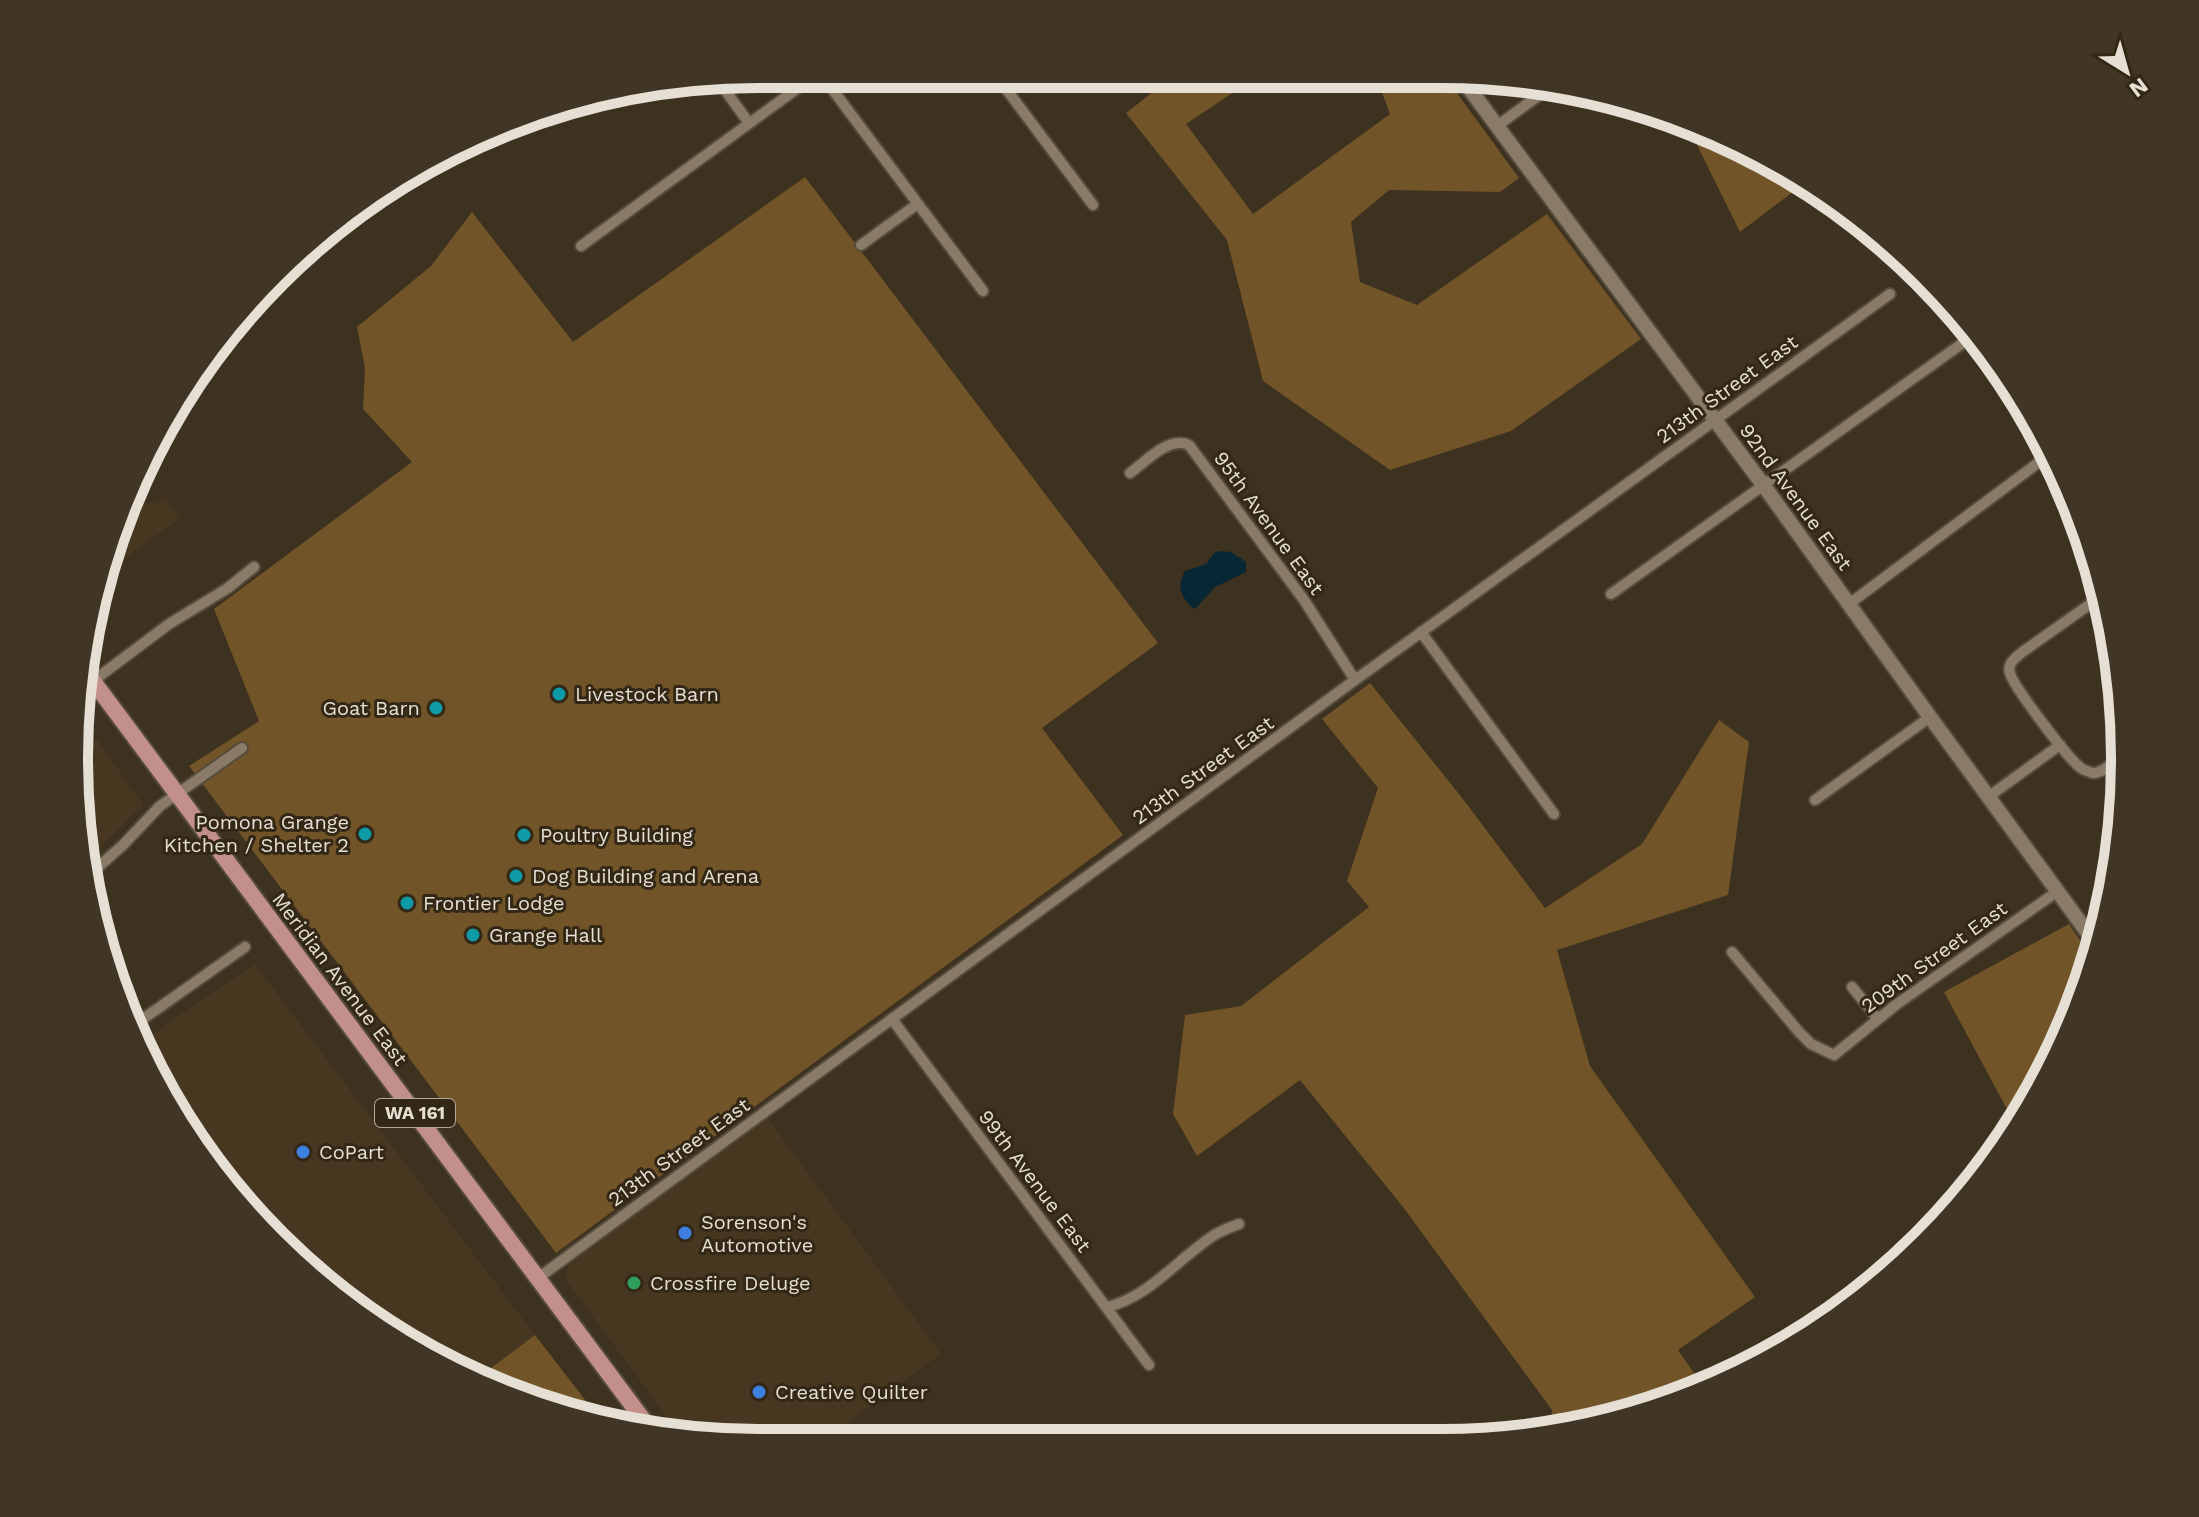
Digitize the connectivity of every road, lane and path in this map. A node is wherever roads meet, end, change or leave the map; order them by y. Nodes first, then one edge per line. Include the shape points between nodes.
1 (799, 88) edge
2 (829, 88) edge
3 (1005, 88) edge
4 (724, 89) edge
5 (1469, 89) edge
6 (1538, 96) edge
7 (749, 123) junction
8 (1497, 126) junction
9 (916, 205) junction
10 (1093, 205) dead end
11 (861, 245) dead end
12 (581, 246) dead end
13 (983, 291) dead end
14 (1890, 294) dead end
15 (1965, 341) edge
16 (1715, 420) junction
17 (2041, 461) edge
18 (1130, 473) dead end
19 (1764, 486) junction
20 (254, 567) dead end
21 (1611, 594) dead end
22 (2092, 603) edge
23 (1849, 604) junction
24 (1421, 632) junction
25 (1355, 680) junction
26 (93, 681) joint
27 (1930, 717) junction
28 (2060, 745) junction
29 (242, 748) dead end
30 (2111, 763) edge
31 (176, 794) junction
32 (1988, 797) junction
33 (1815, 800) dead end
34 (1554, 814) dead end
35 (97, 867) edge
36 (2058, 891) junction
37 (2088, 933) edge
38 (245, 947) dead end
39 (1732, 952) dead end
40 (1852, 987) dead end
41 (892, 1019) junction
42 (1878, 1019) junction
43 (141, 1020) edge
44 (1239, 1224) dead end
45 (538, 1278) junction
46 (1107, 1307) junction
47 (1149, 1365) dead end
48 (642, 1418) edge

1 - 7 street
2 - 9 street
3 - 10 street
4 - 7 street
5 - 8 street, 92nd Avenue East
6 - 8 street
7 - 12 street
8 - 16 street, 92nd Avenue East
9 - 11 street
9 - 13 street
14 - 16 street, 213th Street East
15 - 19 street
16 - 19 street, 92nd Avenue East
16 - 24 street, 213th Street East
17 - 23 street
18 - 25 street, 95th Avenue East via 1171,444 1189,445 1304,600
19 - 21 street
19 - 23 street, 92nd Avenue East
20 - 26 street
22 - 28 street via 2010,665 2010,675
23 - 27 street, 92nd Avenue East
24 - 25 street, 213th Street East
24 - 34 street
25 - 41 street, 213th Street East
26 - 31 main road, Meridian Avenue East / WA 161
27 - 32 street, 92nd Avenue East
27 - 33 street
28 - 30 street via 2082,769 2093,773
28 - 32 street
29 - 31 street
31 - 35 street
31 - 45 main road, Meridian Avenue East / WA 161
32 - 36 street, 92nd Avenue East
36 - 37 street, 92nd Avenue East
36 - 42 street, 209th Street East
38 - 43 street
39 - 42 street, 209th Street East via 1799,1032 1834,1055
40 - 42 street
41 - 45 street, 213th Street East
41 - 46 street, 99th Avenue East
44 - 46 street via 1216,1234 1138,1294
45 - 48 main road, Meridian Avenue East / WA 161
46 - 47 street, 99th Avenue East

